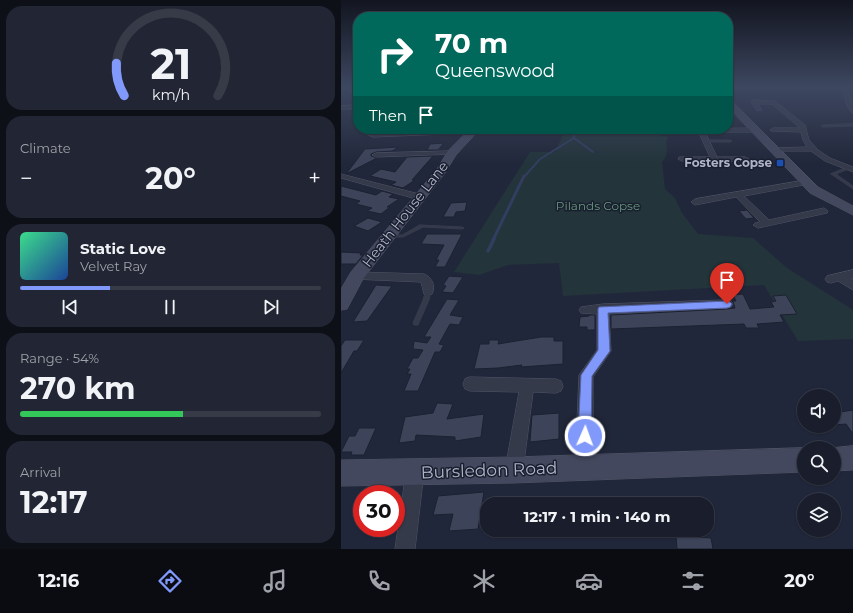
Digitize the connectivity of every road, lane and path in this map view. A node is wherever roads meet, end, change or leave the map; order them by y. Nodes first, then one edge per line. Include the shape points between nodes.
1 (738, 113) edge
2 (786, 113) edge
3 (853, 125) edge
4 (823, 126) dead end
5 (733, 130) edge
6 (755, 130) junction
7 (773, 130) dead end
8 (804, 130) junction
9 (370, 134) edge
10 (383, 134) edge
11 (470, 134) edge
12 (702, 134) edge
13 (706, 141) junction
14 (730, 141) dead end
15 (813, 149) junction
16 (774, 150) junction
17 (451, 153) junction
18 (376, 155) dead end
19 (682, 159) dead end
20 (715, 159) junction
21 (745, 159) dead end
22 (851, 169) edge
23 (341, 176) edge
24 (806, 182) junction
25 (853, 188) edge
26 (738, 194) junction
27 (420, 197) junction
28 (695, 202) dead end
29 (824, 211) dead end
30 (853, 211) edge
31 (462, 228) dead end
32 (388, 236) junction
33 (853, 274) edge
34 (853, 286) edge
35 (347, 289) edge
36 (428, 291) joint
37 (727, 304) dead end
38 (603, 309) junction
39 (585, 310) dead end
40 (416, 323) dead end
41 (470, 384) dead end
42 (527, 385) junction
43 (556, 386) dead end
44 (853, 458) edge
45 (841, 459) edge
46 (797, 460) edge
47 (584, 467) junction
48 (514, 470) junction
49 (415, 472) junction
50 (341, 473) edge
51 (405, 549) edge

1 - 6 street
2 - 8 street via 803,126
3 - 4 lane
5 - 6 street
6 - 16 street
7 - 8 street
8 - 15 street via 806,141
9 - 10 street
11 - 17 street, Heath House Lane
12 - 13 street
13 - 14 lane
13 - 20 street
15 - 16 street
15 - 22 street via 829,160
16 - 24 street
17 - 18 street
17 - 27 street, Heath House Lane via 441,171
19 - 20 street
20 - 21 street
22 - 25 lane via 833,174
23 - 27 street
24 - 26 street
24 - 30 street via 823,195
26 - 28 street
26 - 29 street via 762,224
27 - 32 street, Heath House Lane
31 - 32 lane via 422,226 403,236
32 - 35 street, Heath House Lane
33 - 34 street via 836,278
35 - 36 street via 424,278
36 - 40 lane
37 - 38 street
38 - 39 street
38 - 47 street via 604,351 587,375
41 - 42 street
42 - 43 street
42 - 48 street
44 - 45 street
46 - 47 street, Bursledon Road
47 - 48 street, Bursledon Road
48 - 49 street, Bursledon Road
49 - 50 street, Bursledon Road
49 - 51 street

